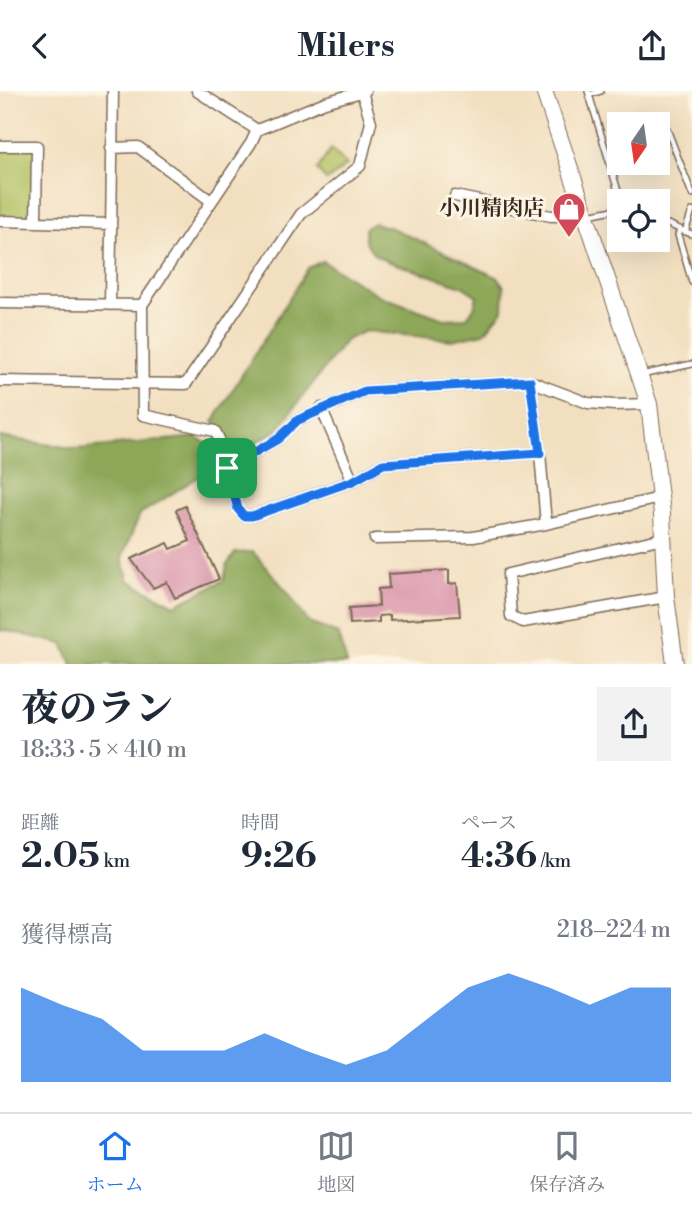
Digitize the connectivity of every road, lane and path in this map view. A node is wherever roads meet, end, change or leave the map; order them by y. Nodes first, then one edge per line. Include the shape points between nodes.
1 (113, 91) edge
2 (197, 91) edge
3 (364, 91) edge
4 (544, 91) edge
5 (601, 91) edge
6 (589, 93) edge
7 (257, 130) junction
8 (670, 136) edge
9 (0, 146) edge
10 (111, 148) junction
11 (617, 189) edge
12 (692, 194) edge
13 (455, 196) dead end
14 (211, 201) junction
15 (607, 210) edge
16 (692, 211) edge
17 (587, 215) junction
18 (0, 221) edge
19 (36, 222) junction
20 (111, 224) junction
21 (670, 224) edge
22 (682, 231) junction
23 (692, 234) edge
24 (692, 282) edge
25 (0, 303) edge
26 (110, 305) junction
27 (142, 305) junction
28 (692, 364) edge
29 (641, 375) junction
30 (0, 381) edge
31 (530, 381) junction
32 (143, 383) junction
33 (649, 404) junction
34 (321, 408) junction
35 (540, 453) junction
36 (227, 468) junction
37 (353, 481) junction
38 (660, 498) junction
39 (546, 524) junction
40 (663, 538) junction
41 (375, 539) dead end
42 (666, 597) junction
43 (675, 664) edge

1 - 10 street
2 - 7 street
3 - 7 street
3 - 32 street via 371,122 360,166 301,214 186,384
4 - 17 street
5 - 6 lane
6 - 11 lane
7 - 14 street
8 - 12 lane
9 - 19 street via 37,146
10 - 14 street via 138,147
10 - 20 street
13 - 17 street via 551,216
14 - 27 street
15 - 17 lane
16 - 22 lane
17 - 29 street
18 - 19 street
19 - 20 street
20 - 26 street
21 - 22 lane
22 - 23 lane
22 - 24 lane via 678,235
25 - 26 street
26 - 27 street
27 - 32 street
28 - 29 lane
29 - 33 street
30 - 32 street
31 - 33 street via 588,403
31 - 34 street via 365,391
31 - 35 street
32 - 36 street via 143,415 215,431
33 - 38 street
34 - 36 street
34 - 37 street
35 - 37 street via 383,464
35 - 39 street
36 - 37 street via 244,516
38 - 39 street
38 - 40 street
39 - 41 street via 473,537
40 - 42 street
40 - 42 street via 508,574 508,592 511,616 523,622
42 - 43 street

